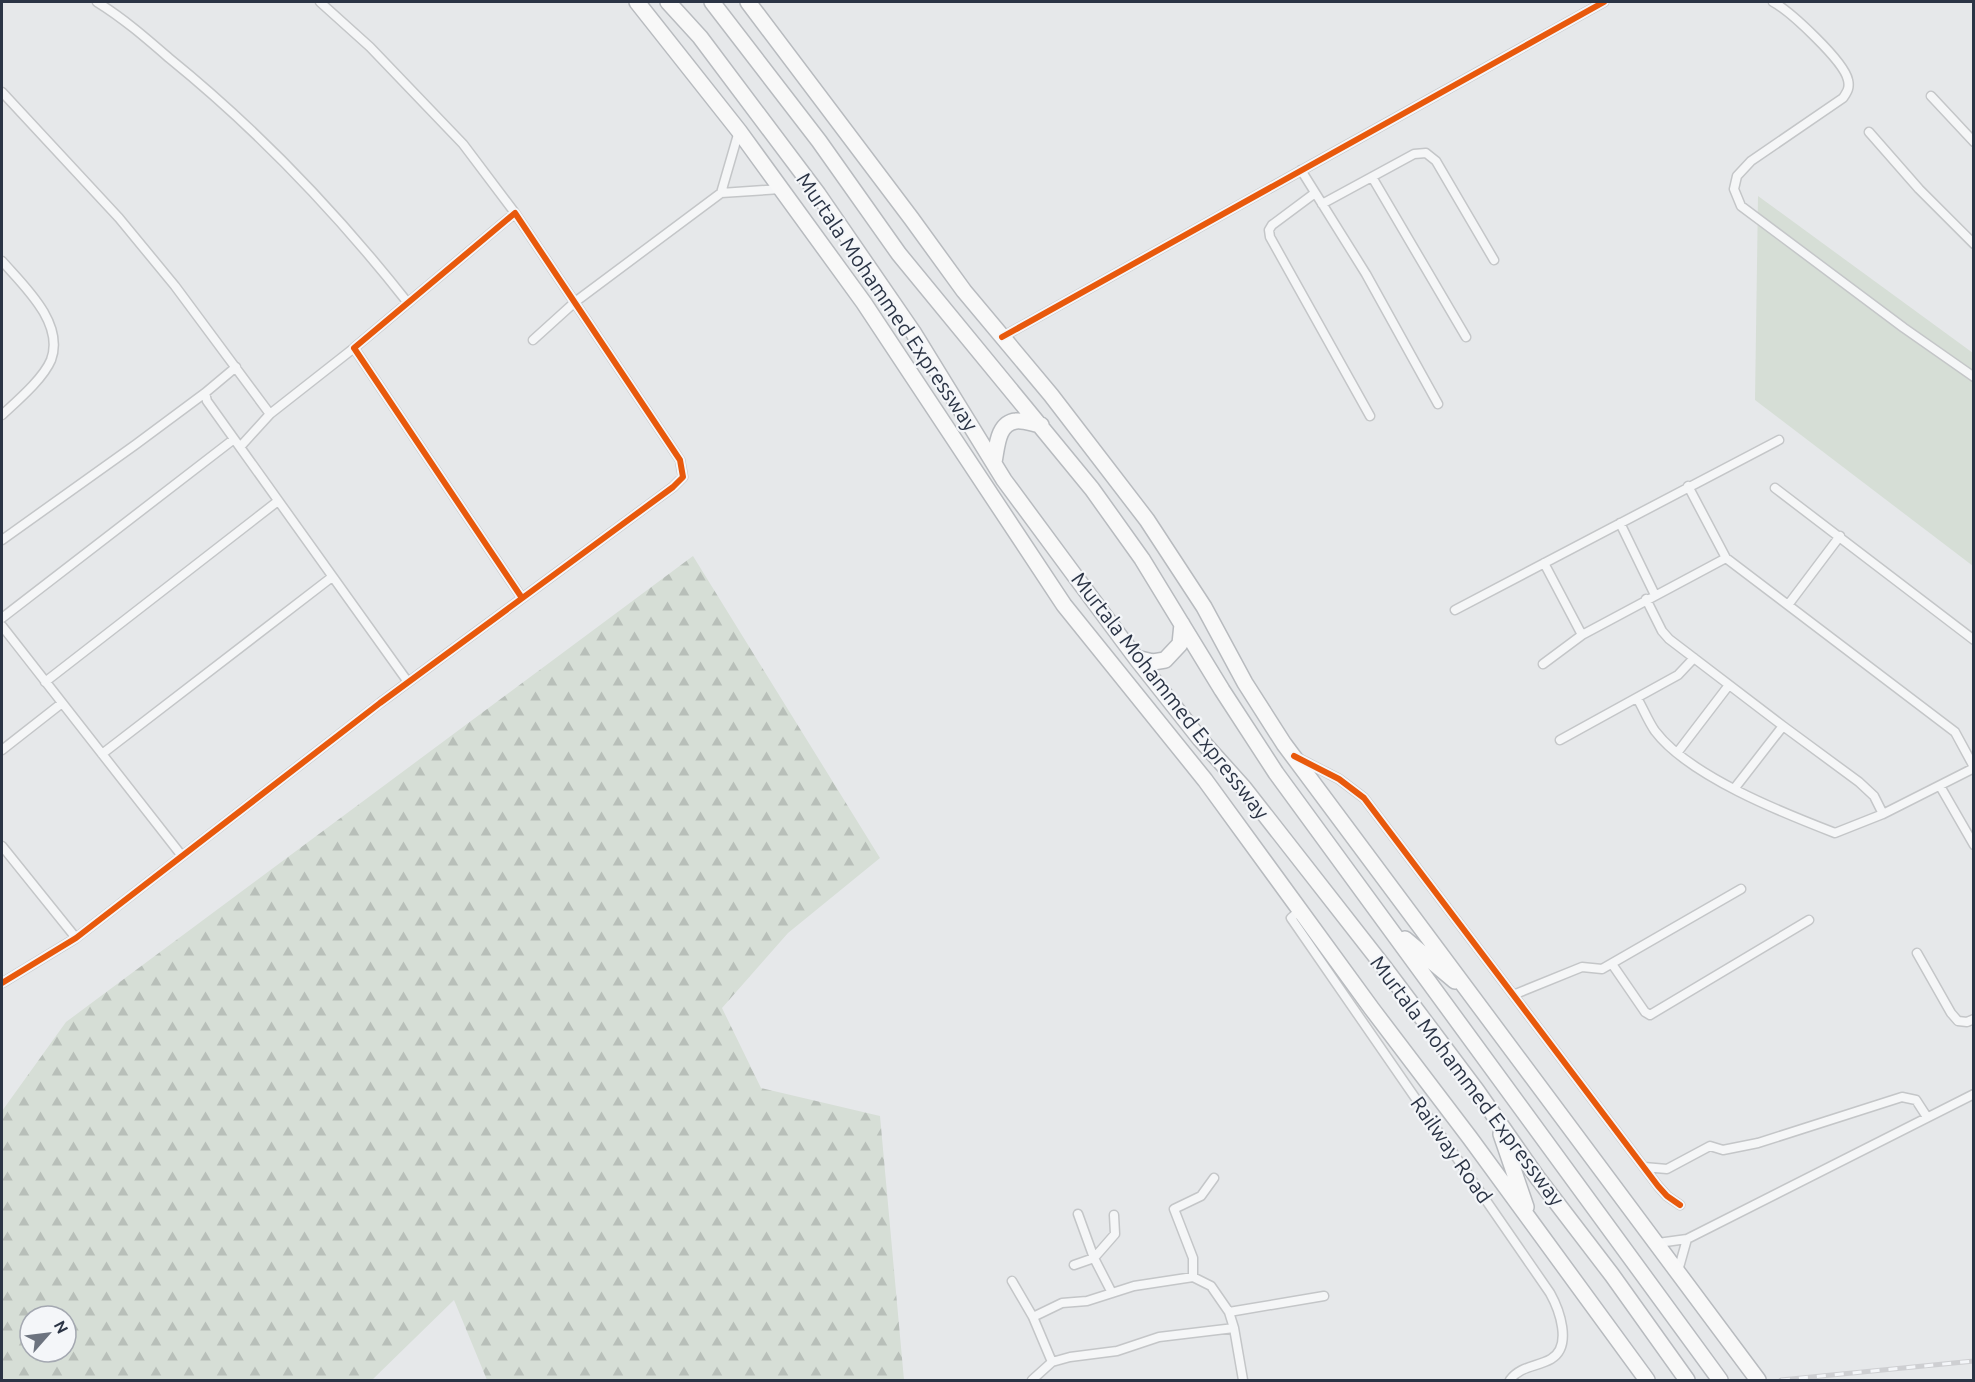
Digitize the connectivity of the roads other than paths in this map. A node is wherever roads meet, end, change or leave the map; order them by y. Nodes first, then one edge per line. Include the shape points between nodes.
1 (97, 2) edge
2 (320, 2) edge
3 (637, 2) edge
4 (668, 2) edge
5 (711, 2) edge
6 (748, 2) edge
7 (1604, 2) edge
8 (1773, 2) edge
9 (1595, 4) edge
10 (2, 92) edge
11 (1931, 96) dead end
12 (739, 131) junction
13 (1869, 132) dead end
14 (1974, 142) edge
15 (1301, 170) junction
16 (1372, 177) junction
17 (782, 189) junction
18 (721, 193) junction
19 (1315, 193) junction
20 (1322, 204) junction
21 (515, 213) junction
22 (1974, 244) edge
23 (1494, 260) dead end
24 (2, 261) edge
25 (575, 302) junction
26 (408, 303) junction
27 (1002, 337) junction
28 (1466, 337) dead end
29 (533, 340) dead end
30 (354, 348) junction
31 (236, 367) junction
32 (1974, 377) edge
33 (205, 393) junction
34 (1438, 404) dead end
35 (270, 414) junction
36 (2, 415) edge
37 (1370, 416) dead end
38 (1041, 425) junction
39 (1779, 440) dead end
40 (237, 443) junction
41 (994, 462) junction
42 (1688, 486) junction
43 (1775, 488) dead end
44 (278, 501) junction
45 (1620, 522) junction
46 (1840, 536) junction
47 (2, 540) edge
48 (1726, 558) junction
49 (1544, 563) junction
50 (332, 577) junction
51 (1655, 595) junction
52 (522, 598) junction
53 (1646, 599) junction
54 (1788, 605) junction
55 (1455, 610) dead end
56 (2, 618) edge
57 (1182, 624) junction
58 (2, 626) edge
59 (1582, 635) junction
60 (1974, 640) edge
61 (1136, 658) junction
62 (1694, 658) junction
63 (1543, 664) dead end
64 (45, 682) junction
65 (408, 682) junction
66 (1729, 685) junction
67 (1637, 698) junction
68 (62, 703) junction
69 (1783, 726) junction
70 (1252, 737) junction
71 (1560, 740) dead end
72 (2, 750) edge
73 (1677, 753) junction
74 (102, 754) junction
75 (1293, 756) junction
76 (1974, 767) edge
77 (1941, 786) junction
78 (1734, 789) junction
79 (1883, 814) junction
80 (1974, 845) edge
81 (2, 846) edge
82 (182, 856) junction
83 (1741, 889) dead end
84 (1300, 910) junction
85 (1809, 920) dead end
86 (1386, 924) junction
87 (76, 938) junction
88 (1917, 952) dead end
89 (1612, 964) junction
90 (2, 983) edge
91 (1513, 995) junction
92 (1474, 997) junction
93 (1974, 1019) edge
94 (1974, 1094) edge
95 (1927, 1118) junction
96 (1497, 1119) junction
97 (1644, 1167) junction
98 (1214, 1178) dead end
99 (1680, 1205) dead end
100 (1078, 1214) dead end
101 (1114, 1215) dead end
102 (1531, 1221) junction
103 (1688, 1239) junction
104 (1658, 1243) junction
105 (1094, 1258) junction
106 (1074, 1265) dead end
107 (1678, 1271) junction
108 (1193, 1277) junction
109 (1012, 1281) dead end
110 (1112, 1293) junction
111 (1324, 1296) dead end
112 (1229, 1312) junction
113 (1033, 1317) junction
114 (1234, 1328) junction
115 (1052, 1362) junction
116 (1032, 1380) edge
117 (1243, 1380) edge
118 (1510, 1380) edge
119 (1647, 1380) edge
120 (1687, 1380) edge
121 (1720, 1380) edge
122 (1758, 1380) edge

1 - 26 street via 216,96 304,182 363,246
2 - 21 street via 370,47 463,144
3 - 12 highway, Murtala Mohammed Expressway
4 - 41 highway, Murtala Mohammed Expressway via 700,37 818,194 913,332
5 - 38 highway, Murtala Mohammed Expressway via 819,141 899,254
6 - 27 highway
7 - 9 street
8 - 32 street via 1807,29 1842,67 1849,89 1843,98 1751,161 1737,176 1734,189 1741,206
9 - 15 street
10 - 31 street via 119,218
11 - 14 street
12 - 17 highway, Murtala Mohammed Expressway
12 - 18 street
13 - 22 street
15 - 19 street
15 - 27 street
16 - 20 street
16 - 23 street via 1414,154 1426,153 1437,161
16 - 28 street
17 - 18 street
17 - 84 highway, Murtala Mohammed Expressway via 908,366 1064,605 1205,780
18 - 25 street
19 - 20 street
19 - 37 street via 1272,225 1270,237
20 - 34 street
21 - 25 street
21 - 26 street
24 - 36 street via 38,301 54,344 51,360 42,374
25 - 29 street
25 - 52 street via 680,460 683,477
26 - 30 street
27 - 75 highway via 1147,520
30 - 35 street
30 - 52 street
31 - 33 street
31 - 35 street
33 - 40 street
33 - 47 street
35 - 40 street
38 - 41 highway via 1015,421 1005,426 999,433
38 - 57 highway, Murtala Mohammed Expressway via 1092,489
39 - 42 street
40 - 44 street
40 - 56 street
41 - 61 highway, Murtala Mohammed Expressway
42 - 45 street
42 - 48 street
43 - 46 street
44 - 50 street
44 - 64 street
45 - 49 street
45 - 51 street
46 - 54 street
46 - 60 street
48 - 51 street
48 - 54 street
49 - 55 street
49 - 59 street
50 - 65 street
50 - 74 street
51 - 53 street
52 - 65 street
53 - 59 street
53 - 62 street via 1662,631
54 - 76 street via 1955,732
57 - 61 highway via 1180,644 1165,660
57 - 70 highway, Murtala Mohammed Expressway
58 - 64 street
59 - 63 street
61 - 96 highway, Murtala Mohammed Expressway via 1251,797
62 - 66 street
62 - 67 street via 1678,675
64 - 68 street
65 - 82 street
66 - 69 street
66 - 73 street
67 - 71 street
67 - 73 street via 1655,730
68 - 72 street
68 - 74 street
69 - 78 street
69 - 79 street via 1859,782 1874,796
70 - 75 highway
70 - 86 highway, Murtala Mohammed Expressway
73 - 78 street
74 - 82 street
75 - 91 street via 1339,779 1364,798
75 - 92 highway
76 - 77 street
77 - 79 street
77 - 80 street
78 - 79 street via 1835,833
81 - 87 street
82 - 87 street
83 - 89 street
84 - 102 highway, Murtala Mohammed Expressway
84 - 118 street, Railway Road via 1291,918 1560,1311 1562,1344 1554,1358 1518,1371
85 - 89 street via 1650,1015
86 - 92 highway
86 - 121 highway, Murtala Mohammed Expressway
87 - 90 street
88 - 93 street via 1951,1013 1958,1021
89 - 91 street via 1602,969 1582,967
91 - 97 street
92 - 104 highway
94 - 95 street
95 - 97 street via 1916,1100 1902,1097 1758,1143 1723,1150 1710,1146 1667,1169
95 - 103 street
96 - 102 highway
96 - 120 highway, Murtala Mohammed Expressway
97 - 99 street via 1667,1196
98 - 108 street via 1201,1196 1174,1209 1193,1258
100 - 105 street
101 - 105 street via 1115,1234
102 - 119 highway, Murtala Mohammed Expressway
103 - 104 street
103 - 107 street
104 - 107 highway
105 - 106 street
105 - 110 street
107 - 122 highway
108 - 110 street
108 - 112 street via 1211,1286
109 - 113 street
110 - 113 street via 1062,1303
111 - 112 street
112 - 114 street
113 - 115 street
114 - 115 street via 1159,1337 1117,1351
114 - 117 street
115 - 116 street

